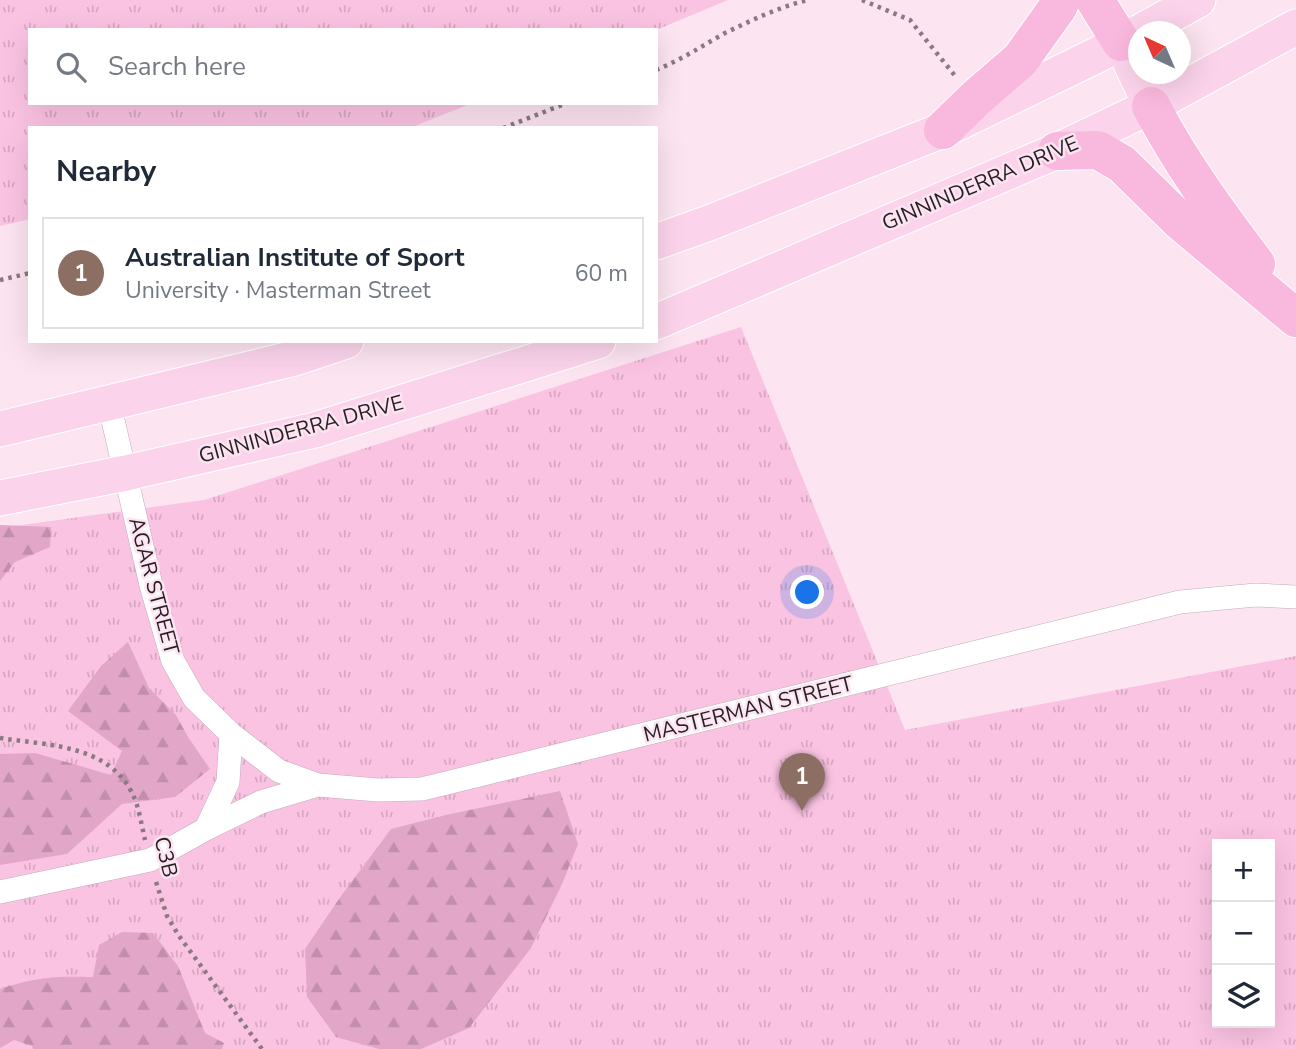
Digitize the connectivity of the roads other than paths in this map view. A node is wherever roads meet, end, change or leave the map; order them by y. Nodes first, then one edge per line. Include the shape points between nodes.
1 (1061, 0) edge
2 (1095, 0) edge
3 (1198, 0) edge
4 (1159, 21) edge
5 (1296, 27) edge
6 (1128, 30) edge
7 (1128, 38) edge
8 (1145, 84) edge
9 (1151, 106) junction
10 (943, 130) junction
11 (1058, 151) junction
12 (658, 241) edge
13 (1296, 317) edge
14 (658, 321) edge
15 (340, 343) edge
16 (592, 343) edge
17 (108, 403) junction
18 (0, 429) edge
19 (126, 473) junction
20 (0, 498) edge
21 (1296, 597) edge
22 (231, 734) junction
23 (318, 785) junction
24 (206, 829) junction
25 (0, 892) edge

1 - 10 highway via 1020,60
2 - 6 highway
3 - 4 main road
5 - 9 main road, GINNINDERRA DRIVE
7 - 10 main road
8 - 9 main road
9 - 11 main road, GINNINDERRA DRIVE
9 - 13 highway via 1216,211
10 - 12 main road
11 - 13 highway via 1098,150 1122,164 1180,221
11 - 14 main road, GINNINDERRA DRIVE
15 - 17 main road
16 - 19 main road, GINNINDERRA DRIVE via 315,430
17 - 18 main road
17 - 19 street, AGAR STREET
19 - 20 main road, GINNINDERRA DRIVE
19 - 22 street, AGAR STREET via 173,660 194,698
21 - 23 street, MASTERMAN STREET via 1256,595 1180,602 422,789
22 - 23 street, AGAR STREET via 279,771
22 - 24 street via 228,782
23 - 24 street, MASTERMAN STREET via 261,802
24 - 25 street, MASTERMAN STREET via 150,860

